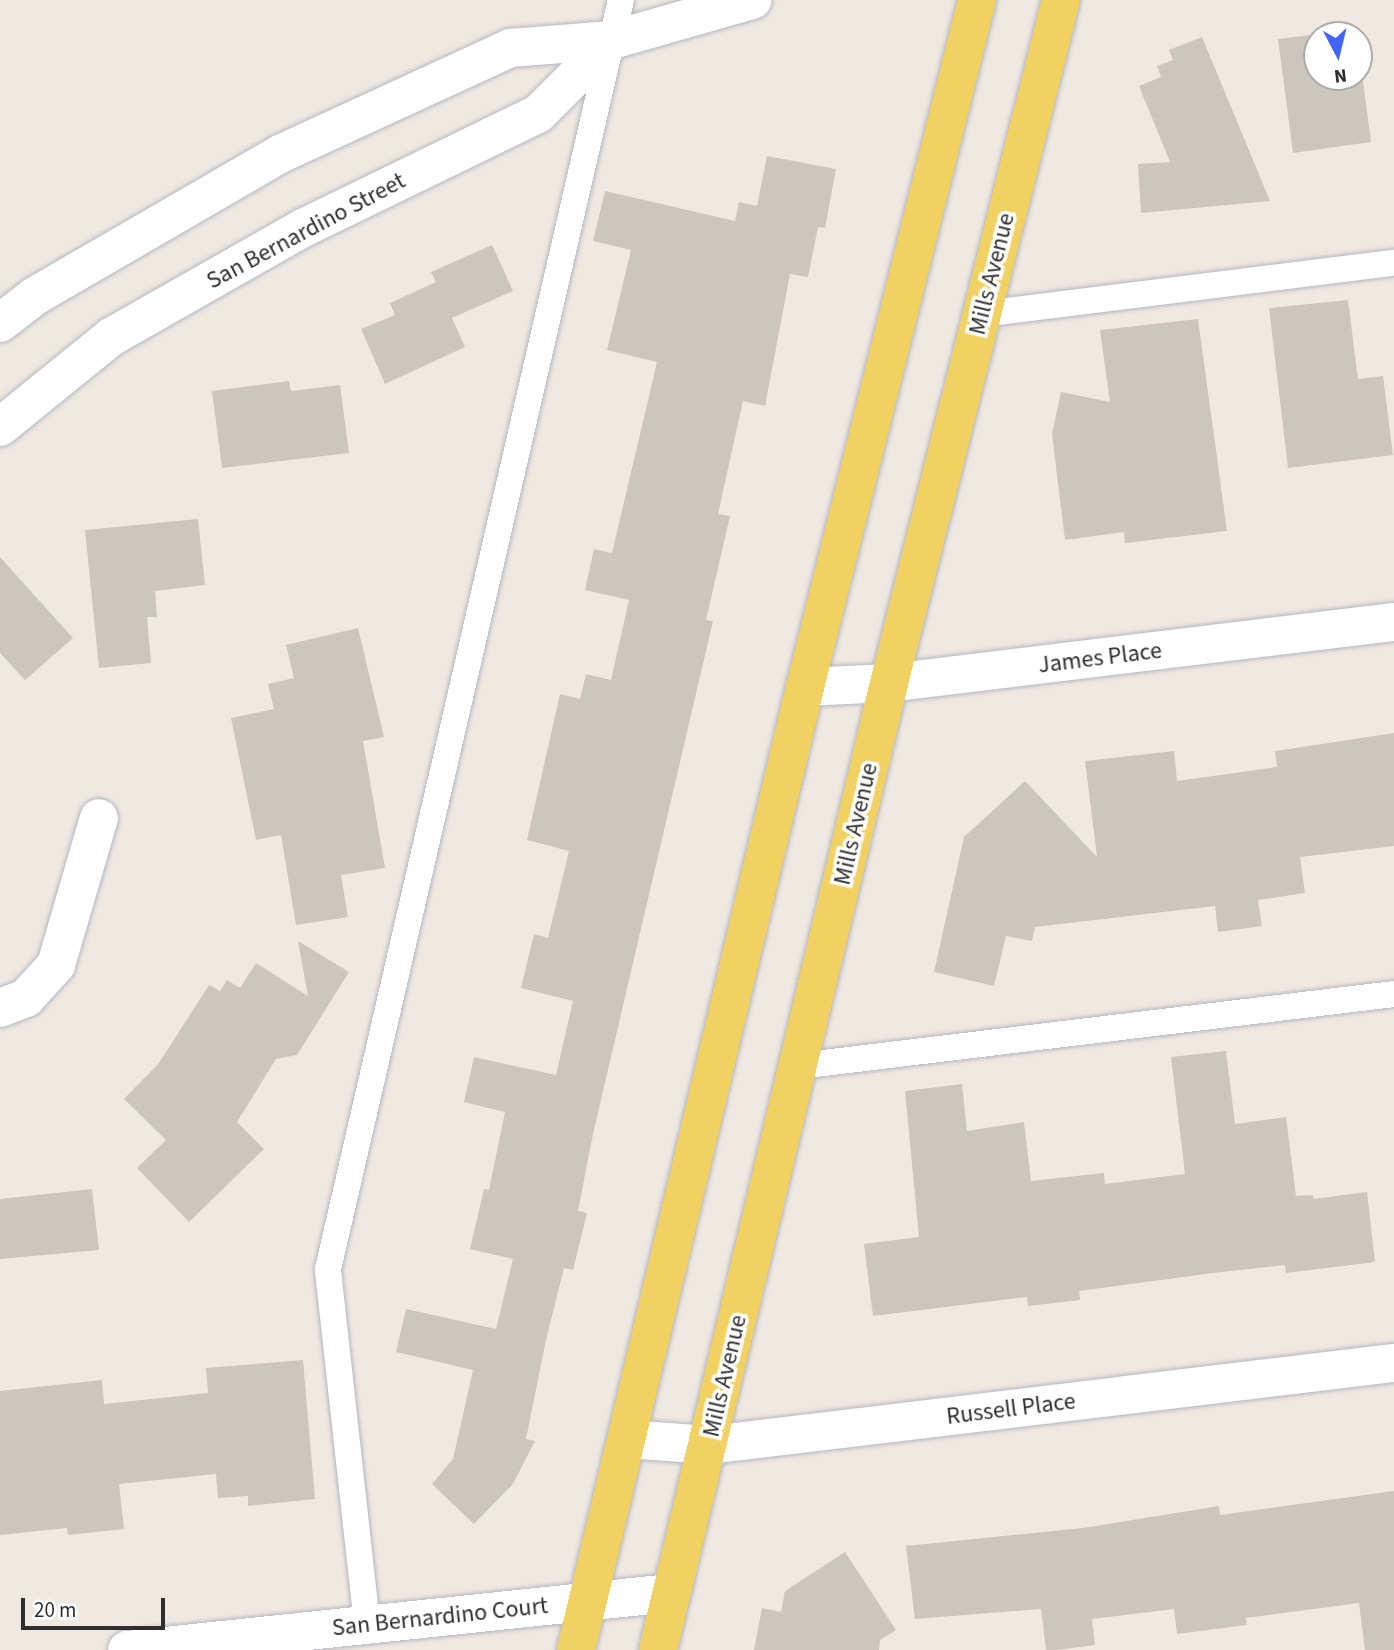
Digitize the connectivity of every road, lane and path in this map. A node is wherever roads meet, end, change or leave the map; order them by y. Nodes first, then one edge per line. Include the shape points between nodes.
1 (621, 0) edge
2 (752, 0) edge
3 (977, 0) edge
4 (1060, 0) edge
5 (611, 40) junction
6 (1394, 262) edge
7 (982, 314) junction
8 (0, 323) edge
9 (0, 427) edge
10 (1394, 622) edge
11 (889, 683) junction
12 (804, 687) junction
13 (99, 818) dead end
14 (1394, 993) edge
15 (0, 1008) edge
16 (799, 1066) junction
17 (1394, 1363) edge
18 (627, 1439) junction
19 (709, 1445) junction
20 (670, 1593) junction
21 (587, 1602) junction
22 (367, 1624) junction
23 (238, 1644) edge
24 (127, 1650) edge
25 (576, 1650) edge
26 (658, 1650) edge

1 - 5 lane
2 - 5 street, San Bernardino Street
3 - 12 main road
4 - 7 main road, Mills Avenue
5 - 8 street, San Bernardino Street via 510,48 279,154 35,296
5 - 9 street, San Bernardino Street via 538,114 303,228 111,337
5 - 22 lane via 328,1269
6 - 7 lane
7 - 11 main road, Mills Avenue
10 - 11 street, James Place
11 - 12 street, James Place
11 - 16 main road, Mills Avenue
12 - 18 main road
13 - 15 street via 56,965 26,998
14 - 16 lane
16 - 19 main road, Mills Avenue
17 - 19 street, Russell Place
18 - 19 street, Russell Place
18 - 21 main road
19 - 20 main road, Mills Avenue
20 - 21 street, San Bernardino Court
20 - 26 main road, Mills Avenue
21 - 22 street, San Bernardino Court
21 - 25 main road
22 - 23 street, San Bernardino Court
23 - 24 street, San Bernardino Court

